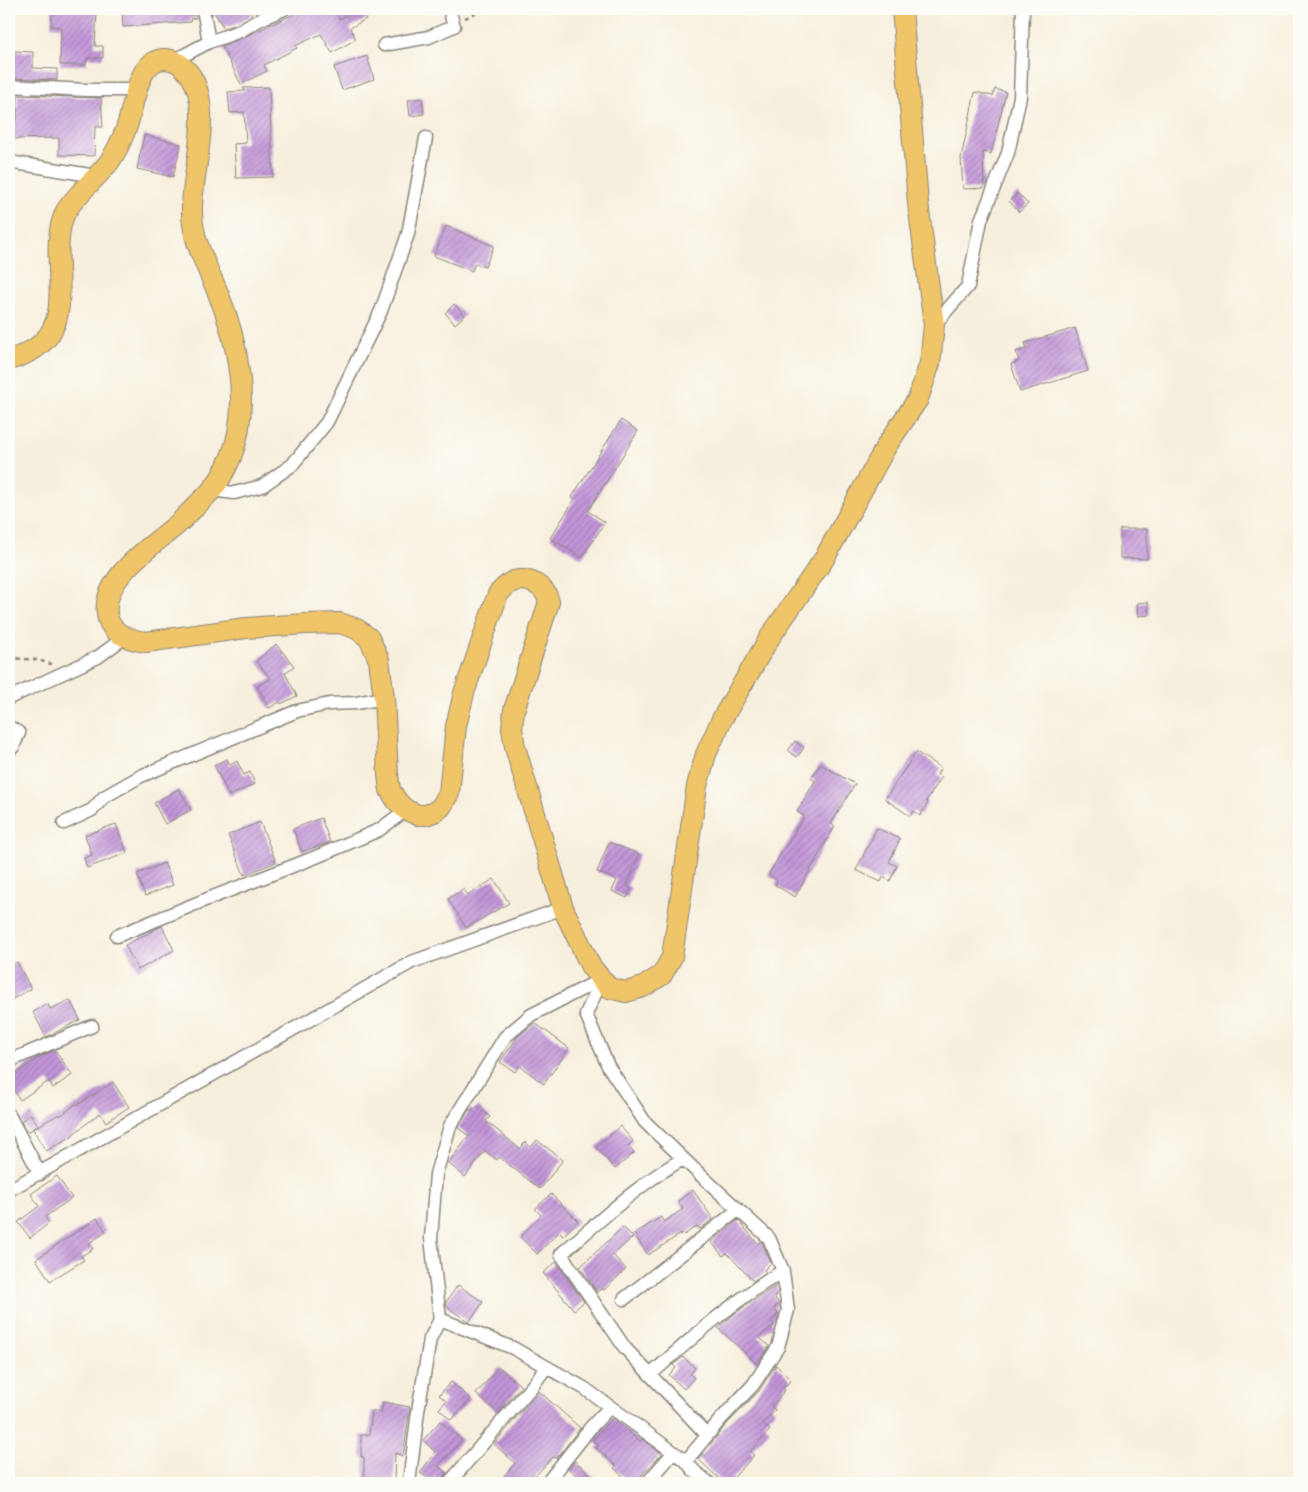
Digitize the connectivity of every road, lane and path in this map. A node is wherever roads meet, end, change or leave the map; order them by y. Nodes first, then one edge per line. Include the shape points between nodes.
1 (203, 9) edge
2 (284, 9) edge
3 (448, 9) edge
4 (484, 9) edge
5 (902, 9) edge
6 (1023, 9) edge
7 (454, 26) junction
8 (209, 42) junction
9 (384, 45) dead end
10 (173, 61) junction
11 (9, 86) edge
12 (136, 90) junction
13 (426, 138) dead end
14 (9, 162) edge
15 (96, 176) junction
16 (934, 325) junction
17 (9, 360) edge
18 (212, 490) junction
19 (125, 637) junction
20 (9, 658) edge
21 (68, 671) junction
22 (9, 698) edge
23 (384, 698) junction
24 (9, 728) edge
25 (9, 750) edge
26 (406, 810) junction
27 (64, 823) dead end
28 (563, 908) junction
29 (117, 936) dead end
30 (602, 979) junction
31 (92, 1026) dead end
32 (9, 1060) edge
33 (9, 1114) edge
34 (683, 1159) junction
35 (40, 1174) junction
36 (9, 1190) edge
37 (738, 1210) junction
38 (783, 1271) junction
39 (624, 1299) dead end
40 (440, 1319) junction
41 (546, 1367) junction
42 (650, 1376) junction
43 (610, 1407) junction
44 (707, 1436) junction
45 (673, 1453) junction
46 (686, 1461) junction
47 (409, 1483) edge
48 (449, 1483) edge
49 (546, 1483) edge
50 (647, 1483) edge
51 (709, 1483) edge

1 - 8 street
2 - 8 street
3 - 7 street
4 - 7 path
5 - 16 main road via 918,203
6 - 16 street via 1020,97 1008,154 981,220 968,286
7 - 9 street via 429,37
8 - 10 street
10 - 12 main road via 162,59 152,63
10 - 18 main road via 192,76 199,97 201,122 193,225 237,349 240,417 236,442 228,464
11 - 12 street
12 - 15 main road via 127,128 110,161
13 - 18 street via 408,234 384,302 327,422 292,465 262,486 234,492
14 - 15 street
15 - 17 main road via 66,211 60,230 60,298 54,328 44,342 30,352
16 - 30 main road via 930,363 918,399 887,445 824,559 770,637 722,719 706,754 697,786 672,957 662,975 635,991 609,988
18 - 19 main road via 179,523 142,552 110,590 106,608 109,623
19 - 21 street via 98,657
19 - 23 main road via 159,641 246,628 340,623 357,628 369,638 380,660
20 - 21 path via 38,660
21 - 22 street
23 - 26 main road via 390,790
23 - 27 street via 329,704 279,718 141,776 104,797 92,810
24 - 25 street via 19,733
26 - 28 main road via 418,815 434,812 449,793 456,726 464,693 498,594 514,582 529,582 542,587 549,602 514,710 512,729
26 - 29 street via 379,830 316,858
28 - 30 main road via 591,967
28 - 35 street via 412,962
30 - 34 street via 586,1014 608,1066 645,1122
30 - 40 street via 531,1015 505,1037 450,1126 436,1174 431,1238
31 - 32 street
33 - 35 street
34 - 37 street
34 - 42 street via 632,1195 561,1254 625,1348
35 - 36 street
37 - 38 street via 769,1238
37 - 39 street
38 - 42 street via 705,1326
38 - 44 street via 788,1310 778,1347 754,1385
40 - 41 street via 512,1348
40 - 47 street via 430,1339
41 - 43 street
41 - 48 street
42 - 44 street
43 - 45 street
43 - 49 street
44 - 46 street
45 - 46 street
45 - 50 street
46 - 51 street

